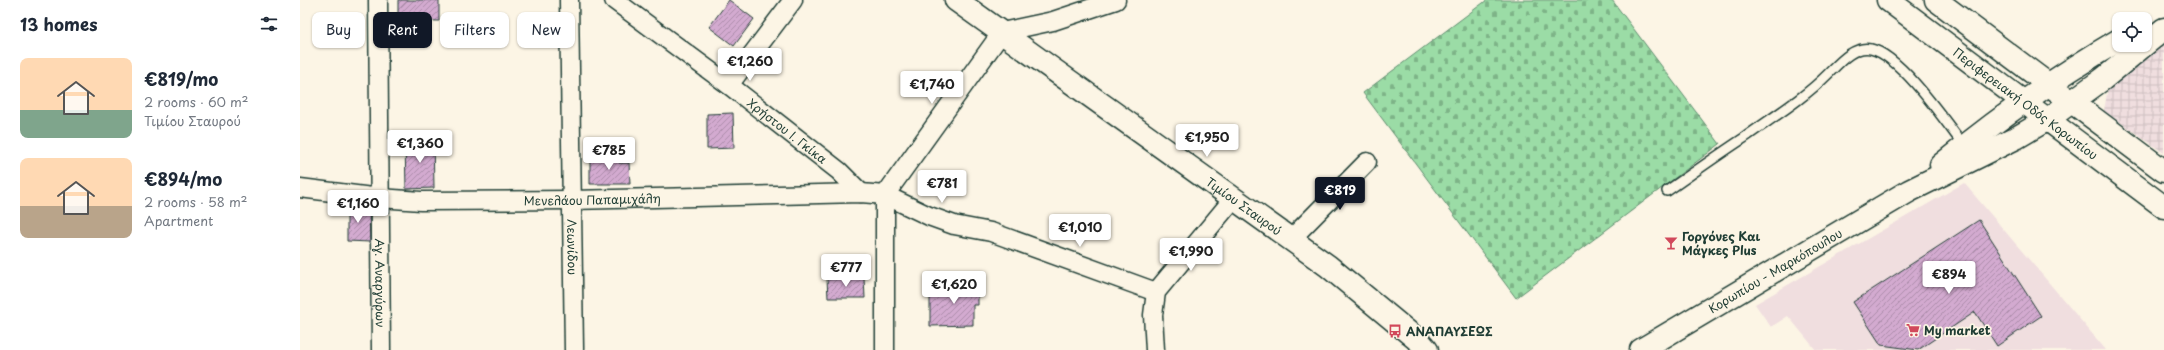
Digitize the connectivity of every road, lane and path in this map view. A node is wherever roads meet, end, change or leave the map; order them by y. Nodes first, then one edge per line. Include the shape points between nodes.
1 (378, 0) edge
2 (569, 0) edge
3 (614, 0) edge
4 (793, 0) edge
5 (956, 0) edge
6 (1116, 0) edge
7 (1888, 0) edge
8 (1936, 0) edge
9 (2164, 16) edge
10 (2152, 22) edge
11 (2164, 30) edge
12 (1002, 32) junction
13 (2112, 44) edge
14 (2049, 84) junction
15 (729, 85) junction
16 (2024, 101) junction
17 (2073, 102) junction
18 (2048, 119) junction
19 (1964, 146) junction
20 (1368, 162) dead end
21 (2164, 171) edge
22 (300, 188) edge
23 (1909, 191) junction
24 (1667, 192) dead end
25 (861, 193) junction
26 (885, 195) junction
27 (380, 198) junction
28 (1234, 198) junction
29 (572, 200) junction
30 (2164, 207) edge
31 (1291, 239) junction
32 (1156, 292) junction
33 (382, 350) edge
34 (574, 350) edge
35 (884, 350) edge
36 (1155, 350) edge
37 (1427, 350) edge
38 (1641, 350) edge

1 - 27 street, Αγ. Αναργύρων
2 - 29 street, Λεωνίδου
3 - 15 street, Χρήστου Ι. Γκίκα
4 - 15 street
5 - 12 main road, Τιμίου Σταυρού
6 - 12 street via 1053,20
7 - 16 main road, Περιφερειακή Οδός Κορωπίου
8 - 14 main road
9 - 10 main road
11 - 17 main road, Κορωπίου - Μαρκόπουλου
12 - 26 street
12 - 28 main road, Τιμίου Σταυρού
13 - 14 main road, Κορωπίου - Μαρκόπουλου
14 - 16 main road, Κορωπίου - Μαρκόπουλου
14 - 17 main road
15 - 25 street, Χρήστου Ι. Γκίκα via 839,171
16 - 18 main road, Περιφερειακή Οδός Κορωπίου
16 - 19 main road, Κορωπίου - Μαρκόπουλου
17 - 18 main road, Κορωπίου - Μαρκόπουλου
17 - 21 main road
18 - 23 main road, Κορωπίου - Μαρκόπουλου via 2016,138
18 - 30 main road, Περιφερειακή Οδός Κορωπίου
19 - 23 main road, Κορωπίου - Μαρκόπουλου
19 - 24 lane via 1904,73 1882,54 1870,49 1856,50 1789,107
20 - 31 street
22 - 27 street, Μενελάου Παπαμιχάλη
23 - 38 main road, Κορωπίου - Μαρκόπουλου
25 - 26 street, Μενελάου Παπαμιχάλη
25 - 29 street, Μενελάου Παπαμιχάλη
26 - 32 street via 929,216 991,232
26 - 35 street
27 - 29 street, Μενελάου Παπαμιχάλη via 421,201
27 - 33 street, Αγ. Αναργύρων
28 - 31 main road, Τιμίου Σταυρού
28 - 32 street
29 - 34 street, Λεωνίδου
31 - 37 main road, Τιμίου Σταυρού via 1328,266
32 - 36 street via 1153,315

